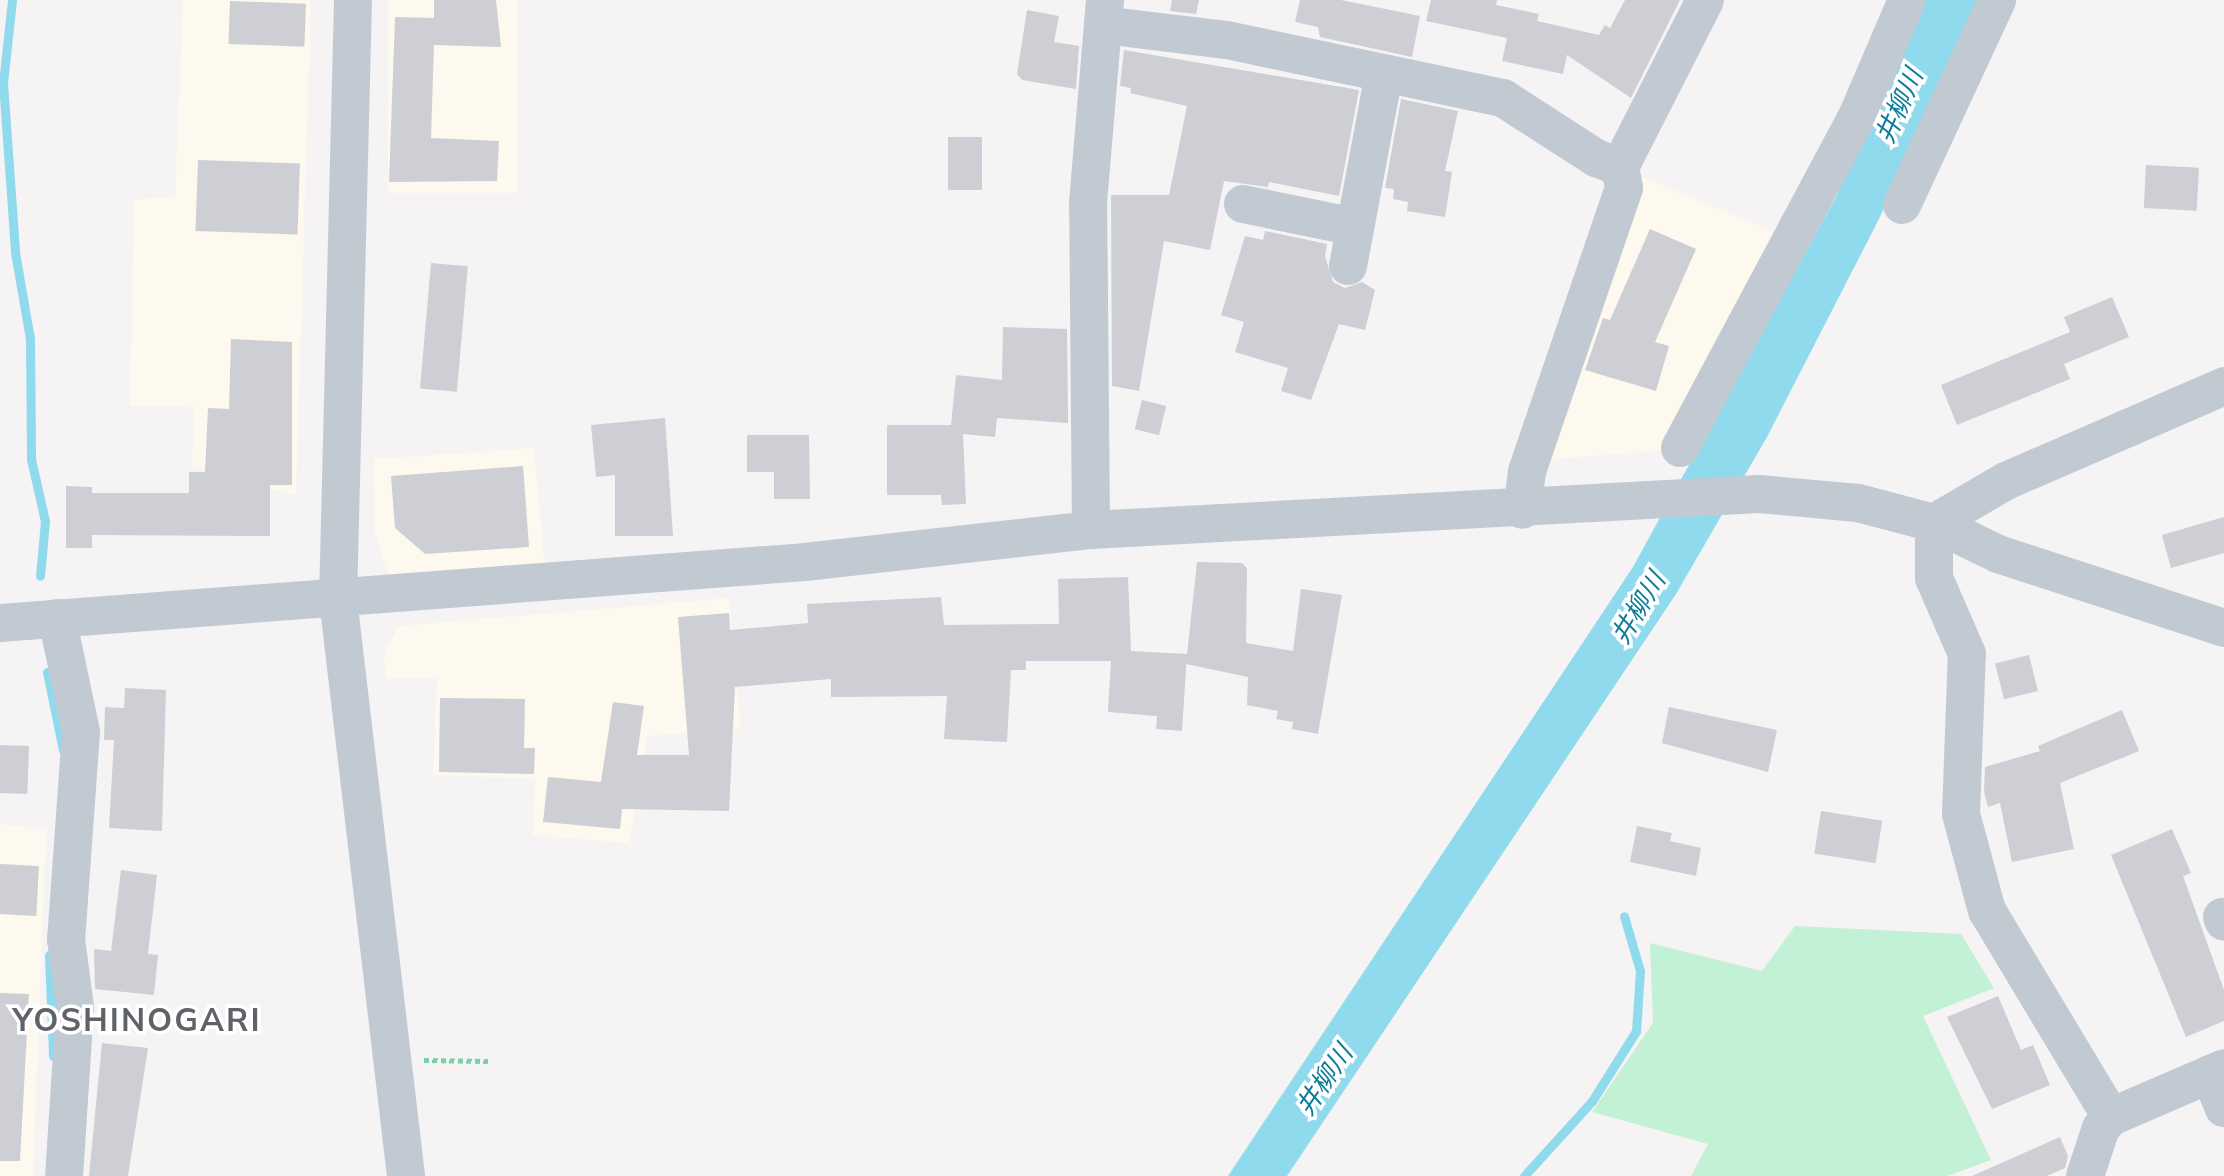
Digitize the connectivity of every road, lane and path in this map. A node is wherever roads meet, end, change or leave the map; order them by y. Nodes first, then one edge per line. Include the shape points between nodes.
1 (354, 0) edge
2 (1705, 0) edge
3 (1907, 0) edge
4 (1997, 0) edge
5 (1104, 13) edge
6 (1384, 73) junction
7 (1620, 167) junction
8 (1243, 204) dead end
9 (1902, 205) dead end
10 (1355, 227) junction
11 (1348, 266) dead end
12 (2224, 386) edge
13 (1680, 448) dead end
14 (1522, 510) junction
15 (1934, 523) junction
16 (1091, 530) junction
17 (338, 599) junction
18 (57, 618) junction
19 (0, 623) edge
20 (2224, 628) edge
21 (392, 1060) junction
22 (488, 1060) dead end
23 (2219, 1083) edge
24 (2111, 1117) junction
25 (64, 1176) edge
26 (406, 1176) edge
27 (2085, 1176) edge

1 - 17 street
2 - 7 street
3 - 13 street via 1856,119
4 - 9 street
5 - 6 street
5 - 16 street via 1088,203
6 - 7 street via 1503,98 1596,158
6 - 10 street
7 - 14 street via 1624,188 1527,471
8 - 10 street
10 - 11 street
12 - 15 street via 2169,415 2006,481
14 - 15 street via 1759,494 1858,503
14 - 16 street
15 - 20 street via 1998,554
15 - 24 street via 1934,578 1967,654 1961,814 1987,911
16 - 17 street via 805,562
17 - 18 street
17 - 21 street
18 - 19 street
18 - 25 street via 80,732 66,939 75,1007
21 - 22 path
21 - 26 street
23 - 24 street
24 - 27 street via 2101,1128

